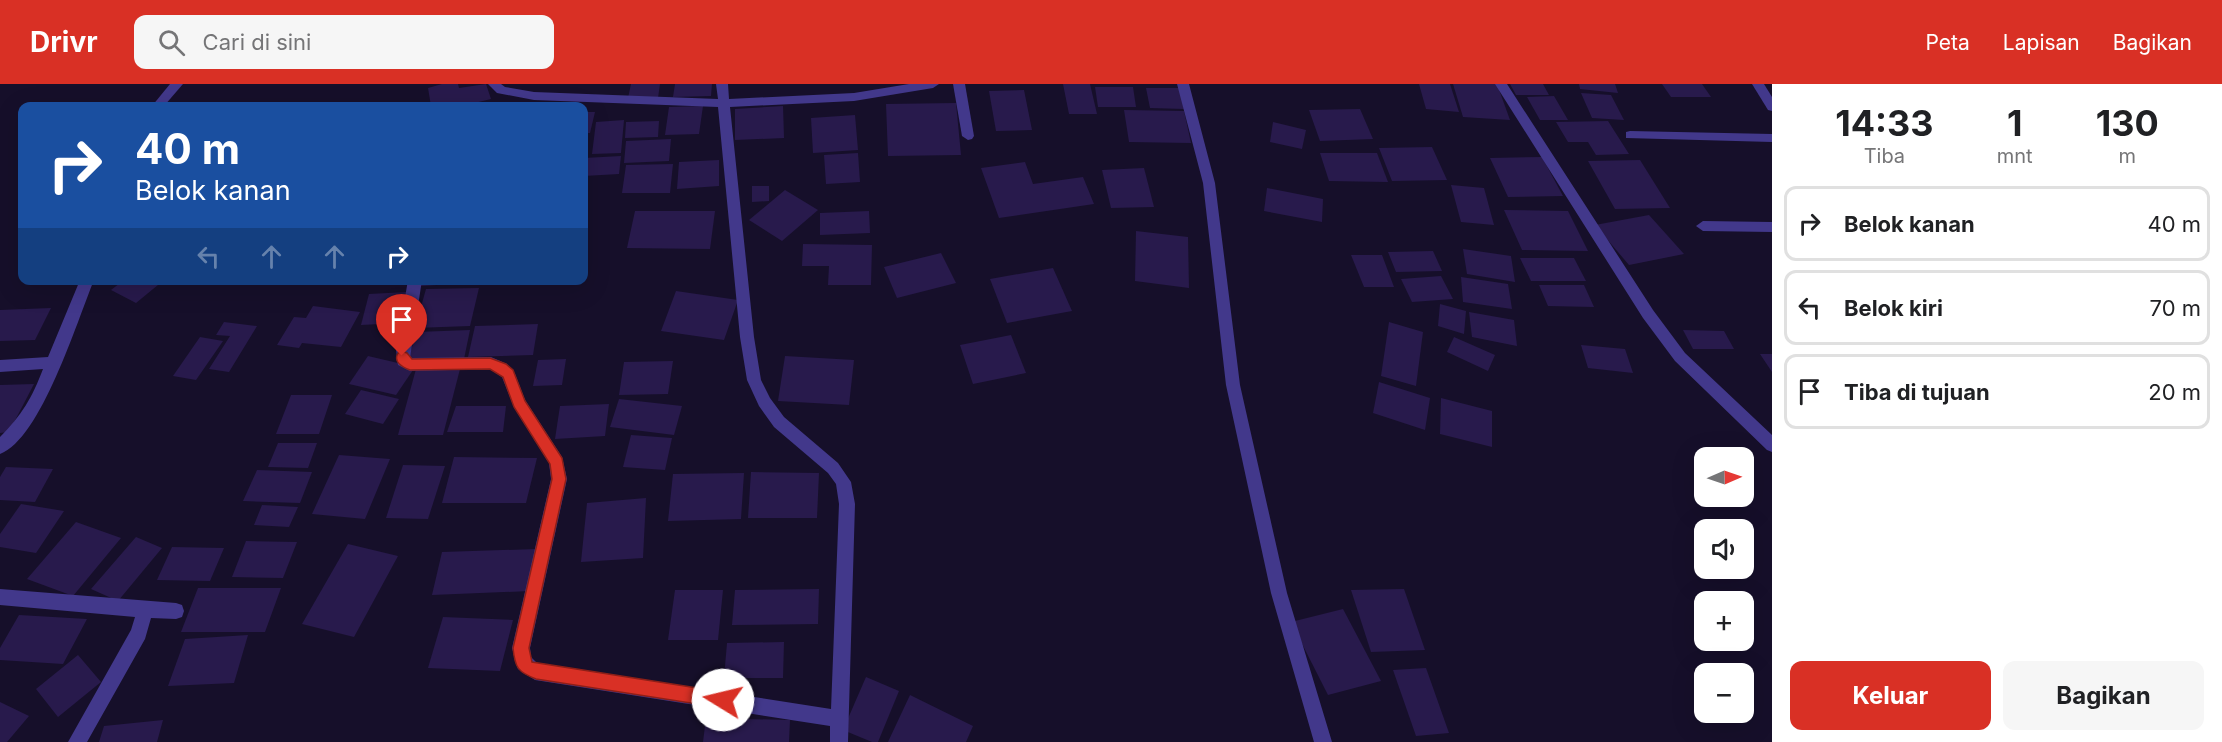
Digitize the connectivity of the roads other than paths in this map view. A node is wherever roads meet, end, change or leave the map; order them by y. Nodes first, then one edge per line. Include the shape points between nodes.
1 (177, 84) edge
2 (494, 84) edge
3 (722, 84) edge
4 (933, 84) edge
5 (959, 84) edge
6 (1183, 84) edge
7 (1501, 84) edge
8 (1758, 84) edge
9 (161, 102) edge
10 (723, 103) junction
11 (1772, 106) edge
12 (1630, 135) dead end
13 (968, 136) dead end
14 (1772, 138) edge
15 (1703, 226) dead end
16 (1772, 227) edge
17 (85, 285) edge
18 (414, 285) edge
19 (52, 363) junction
20 (0, 366) edge
21 (1772, 445) edge
22 (0, 447) edge
23 (0, 597) edge
24 (145, 610) junction
25 (176, 611) dead end
26 (840, 718) junction
27 (77, 742) edge
28 (839, 742) edge
29 (1323, 742) edge

1 - 9 street
2 - 10 street via 501,90 534,96
3 - 10 street
4 - 10 street via 854,97
5 - 13 street
6 - 29 street via 1209,183 1233,385 1279,593
7 - 21 street via 1674,350
8 - 11 street
10 - 26 street via 754,380 779,422 833,468 843,482 847,504
12 - 14 street
15 - 16 street
17 - 19 street
18 - 26 street via 404,361 410,365 490,363 502,368 519,403 557,462 559,479 521,648 527,668
19 - 20 street
19 - 22 street via 37,403
23 - 24 street
24 - 25 street
24 - 27 street via 139,633
26 - 28 street

